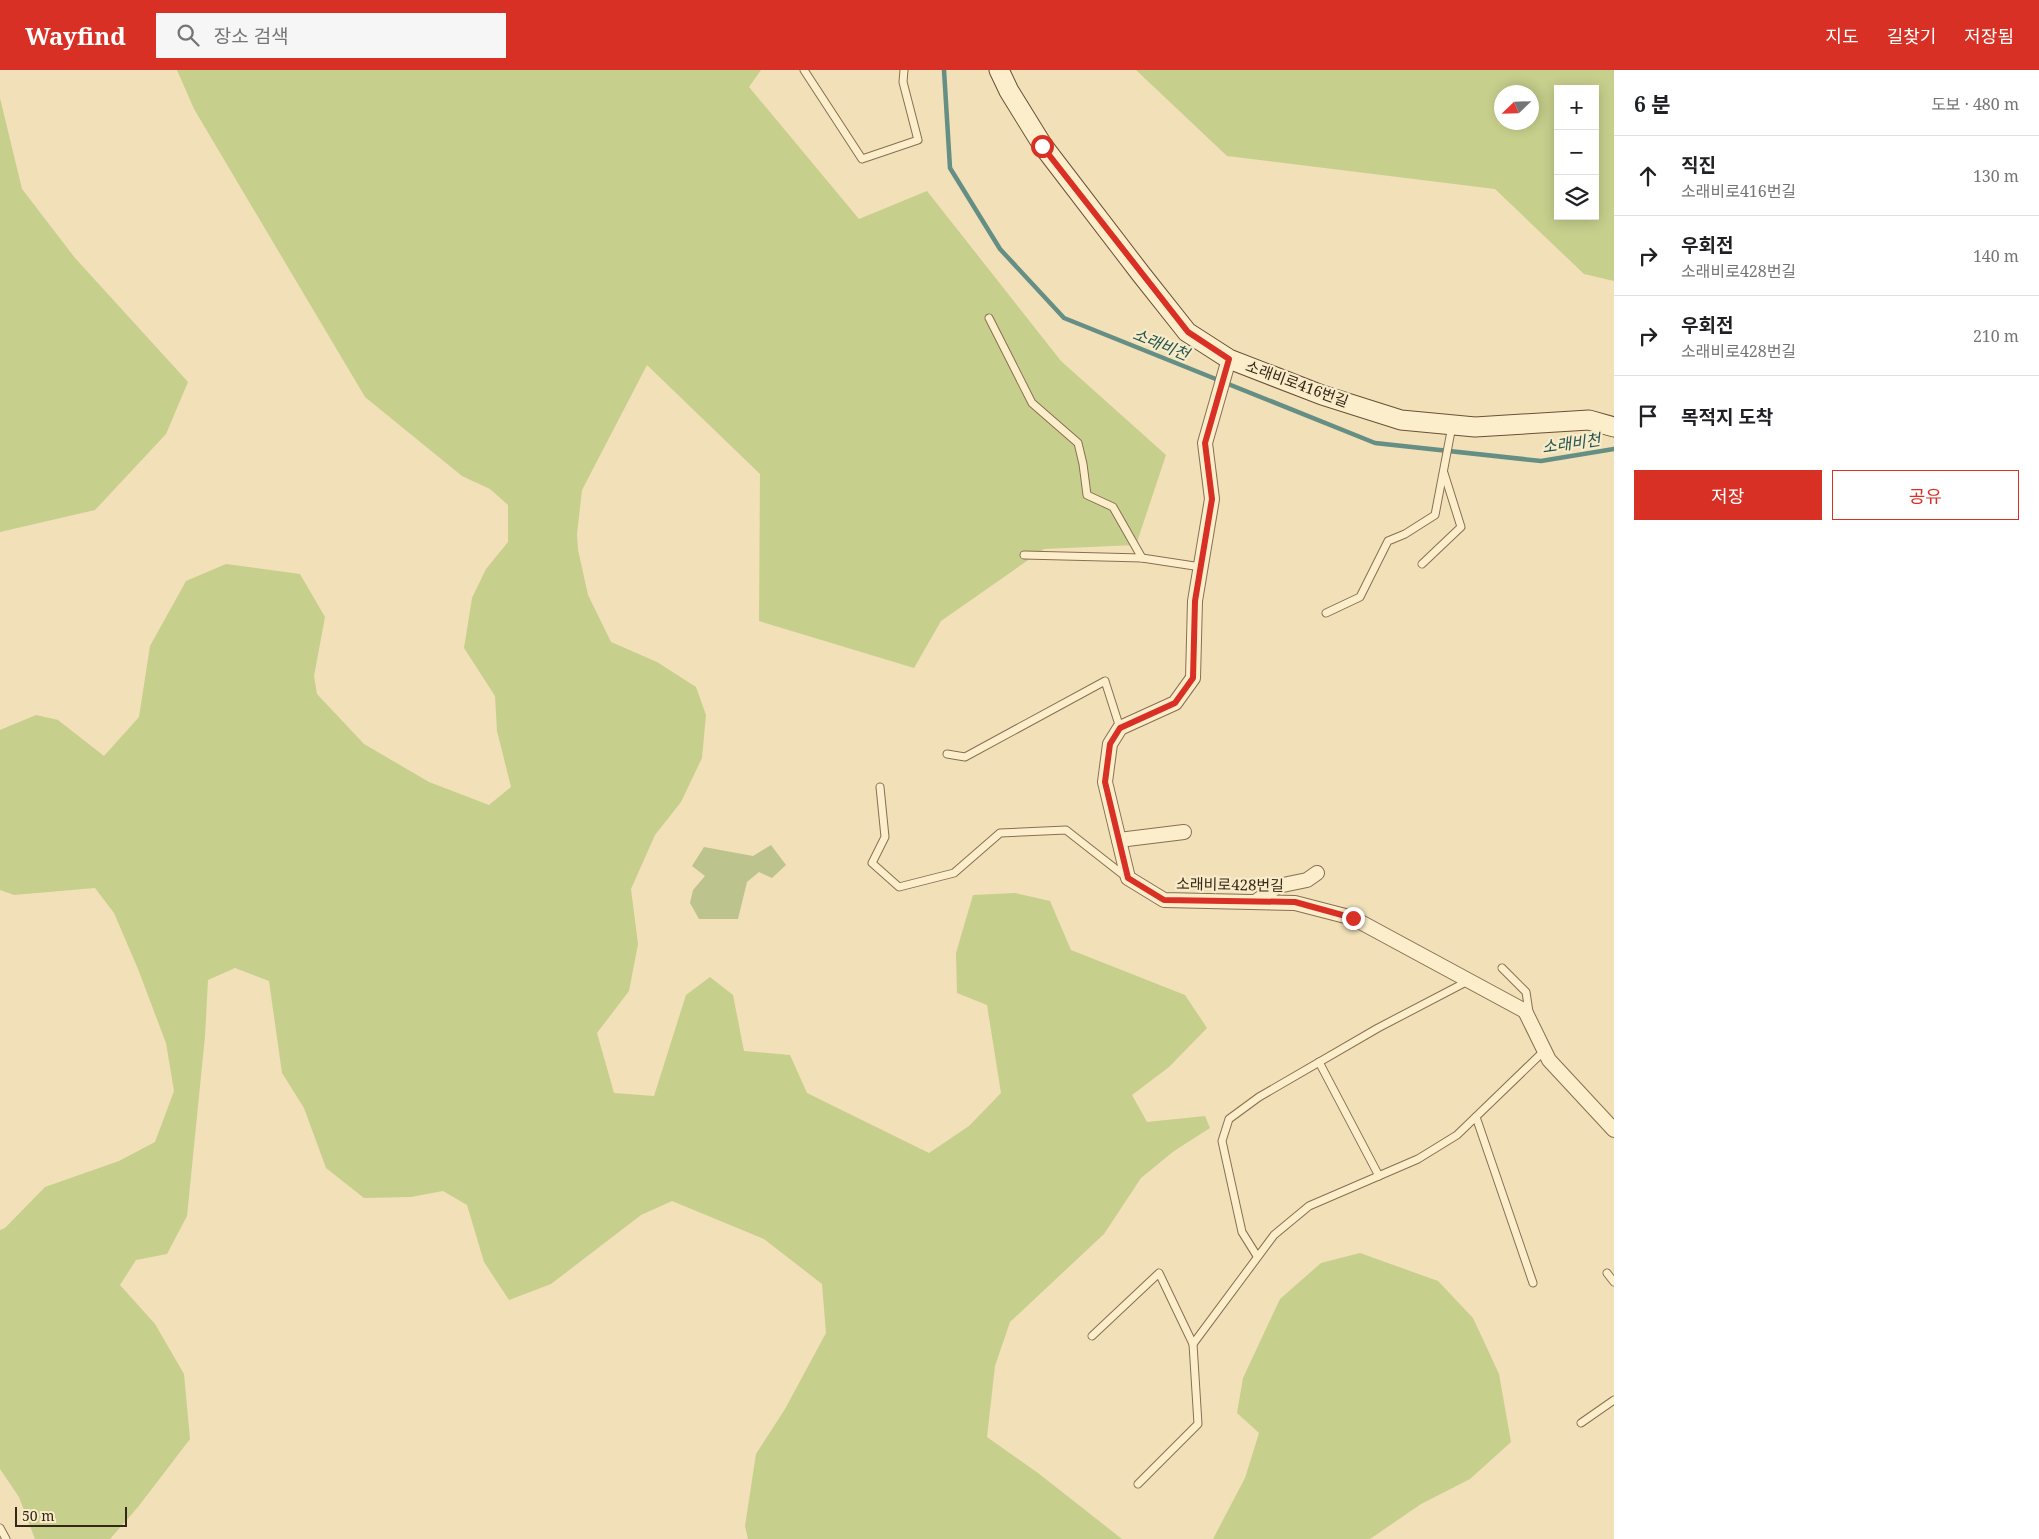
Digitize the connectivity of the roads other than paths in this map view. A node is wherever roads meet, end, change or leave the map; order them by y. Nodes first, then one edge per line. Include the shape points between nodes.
1 (804, 70) edge
2 (904, 70) edge
3 (999, 70) edge
4 (988, 318) dead end
5 (1228, 365) junction
6 (1612, 426) edge
7 (1451, 433) junction
8 (1444, 471) junction
9 (1024, 555) dead end
10 (1142, 558) junction
11 (1422, 564) dead end
12 (1201, 567) junction
13 (1326, 613) dead end
14 (1120, 728) junction
15 (947, 754) dead end
16 (880, 787) dead end
17 (1184, 832) dead end
18 (1119, 840) junction
19 (1317, 873) dead end
20 (1128, 878) junction
21 (1255, 902) junction
22 (1502, 968) dead end
23 (1468, 980) junction
24 (1531, 1024) junction
25 (1544, 1051) junction
26 (1320, 1062) junction
27 (1476, 1117) junction
28 (1614, 1130) edge
29 (1379, 1176) junction
30 (1257, 1256) junction
31 (1607, 1273) dead end
32 (1533, 1282) dead end
33 (1614, 1282) edge
34 (1092, 1336) dead end
35 (1193, 1344) junction
36 (1614, 1400) edge
37 (1580, 1423) dead end
38 (1138, 1484) dead end
39 (0, 1528) edge
40 (6, 1539) edge

1 - 2 lane via 862,159 918,140 903,82
3 - 5 street, 소래비로416번길 via 1042,146 1188,332
4 - 10 lane via 1032,403 1078,443 1087,495 1113,507
5 - 7 street, 소래비로416번길
5 - 12 street via 1205,443 1212,499
6 - 7 street, 소래비로416번길 via 1589,420 1475,427
7 - 8 lane
8 - 11 lane via 1461,527
8 - 13 lane via 1435,515 1388,541 1360,597
9 - 10 lane
10 - 12 lane
12 - 14 street via 1195,601 1193,678 1175,703
14 - 15 lane via 1105,681 964,757
14 - 18 street via 1110,744 1105,782
16 - 20 lane via 885,837 872,863 900,887 954,873 1000,833 1066,830
17 - 18 street
18 - 20 street
19 - 21 street via 1307,880 1278,886
20 - 21 street, 소래비로428번길 via 1164,900
21 - 23 street, 소래비로428번길 via 1295,902 1353,918
22 - 24 lane via 1526,992
23 - 24 street, 소래비로428번길 via 1525,1011
23 - 26 lane
24 - 25 street, 소래비로428번길
25 - 27 lane
25 - 28 street, 소래비로428번길
26 - 29 lane
26 - 30 lane via 1259,1097 1229,1119 1222,1141 1242,1232
27 - 29 lane via 1456,1136 1418,1159
27 - 32 lane
29 - 30 lane via 1309,1206 1274,1235
30 - 35 lane
31 - 33 lane
34 - 35 lane via 1159,1273
35 - 38 lane via 1198,1424
36 - 37 lane
39 - 40 lane

